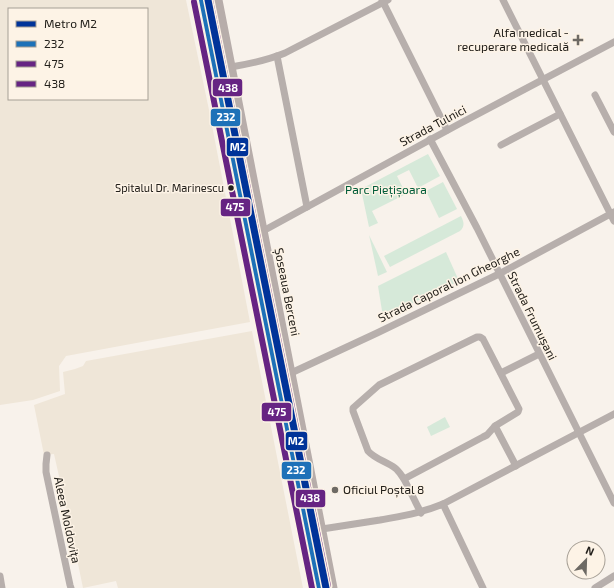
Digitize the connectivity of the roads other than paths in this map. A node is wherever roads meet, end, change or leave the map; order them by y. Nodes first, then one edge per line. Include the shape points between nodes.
1 (202, 0) edge
2 (218, 0) edge
3 (503, 0) edge
4 (384, 1) edge
5 (614, 42) edge
6 (277, 56) junction
7 (231, 67) junction
8 (543, 80) junction
9 (595, 95) dead end
10 (239, 111) junction
11 (226, 114) junction
12 (560, 114) junction
13 (447, 130) junction
14 (614, 132) edge
15 (430, 139) junction
16 (501, 145) dead end
17 (306, 207) junction
18 (612, 213) edge
19 (614, 221) edge
20 (263, 230) junction
21 (499, 274) junction
22 (539, 354) junction
23 (291, 373) junction
24 (501, 373) junction
25 (614, 414) edge
26 (495, 426) junction
27 (578, 432) junction
28 (304, 442) junction
29 (292, 445) junction
30 (47, 455) dead end
31 (516, 466) junction
32 (404, 479) junction
33 (613, 498) edge
34 (443, 504) junction
35 (421, 513) junction
36 (322, 529) junction
37 (0, 576) edge
38 (614, 576) edge
39 (2, 588) edge
40 (72, 588) edge
41 (320, 588) edge
42 (333, 588) edge
43 (483, 588) edge
44 (595, 588) edge

1 - 11 main road, Șoseaua Berceni
2 - 7 main road, Șoseaua Berceni
3 - 8 street
4 - 6 street
4 - 13 street
5 - 8 street, Strada Tulnici
6 - 7 street
6 - 17 street
7 - 10 main road, Șoseaua Berceni
8 - 12 street
8 - 13 street, Strada Tulnici
9 - 14 street
10 - 11 main road
10 - 20 main road, Șoseaua Berceni
11 - 29 main road, Șoseaua Berceni
12 - 16 street
12 - 18 street
13 - 15 street, Strada Tulnici
15 - 17 street, Strada Tulnici
15 - 21 street, Strada Frumușani
17 - 20 street, Strada Tulnici
18 - 19 street
18 - 21 street, Strada Caporal Ion Gheorghe
20 - 23 main road, Șoseaua Berceni
21 - 22 street, Strada Frumușani
21 - 23 street, Strada Caporal Ion Gheorghe
22 - 24 street
22 - 27 street, Strada Frumușani
23 - 28 main road, Șoseaua Berceni
24 - 26 street via 519,410
24 - 32 street via 483,339 476,337 379,385 353,407 368,450 395,468
25 - 27 street
26 - 31 street
26 - 32 street via 487,435
27 - 31 street
27 - 33 street, Strada Frumușani
28 - 29 main road
28 - 36 main road, Șoseaua Berceni
29 - 41 main road, Șoseaua Berceni
30 - 40 street, Aleea Moldovița via 46,472
31 - 34 street
32 - 35 street
34 - 35 street
34 - 43 street
35 - 36 street
36 - 42 main road, Șoseaua Berceni
37 - 39 street
38 - 44 street

